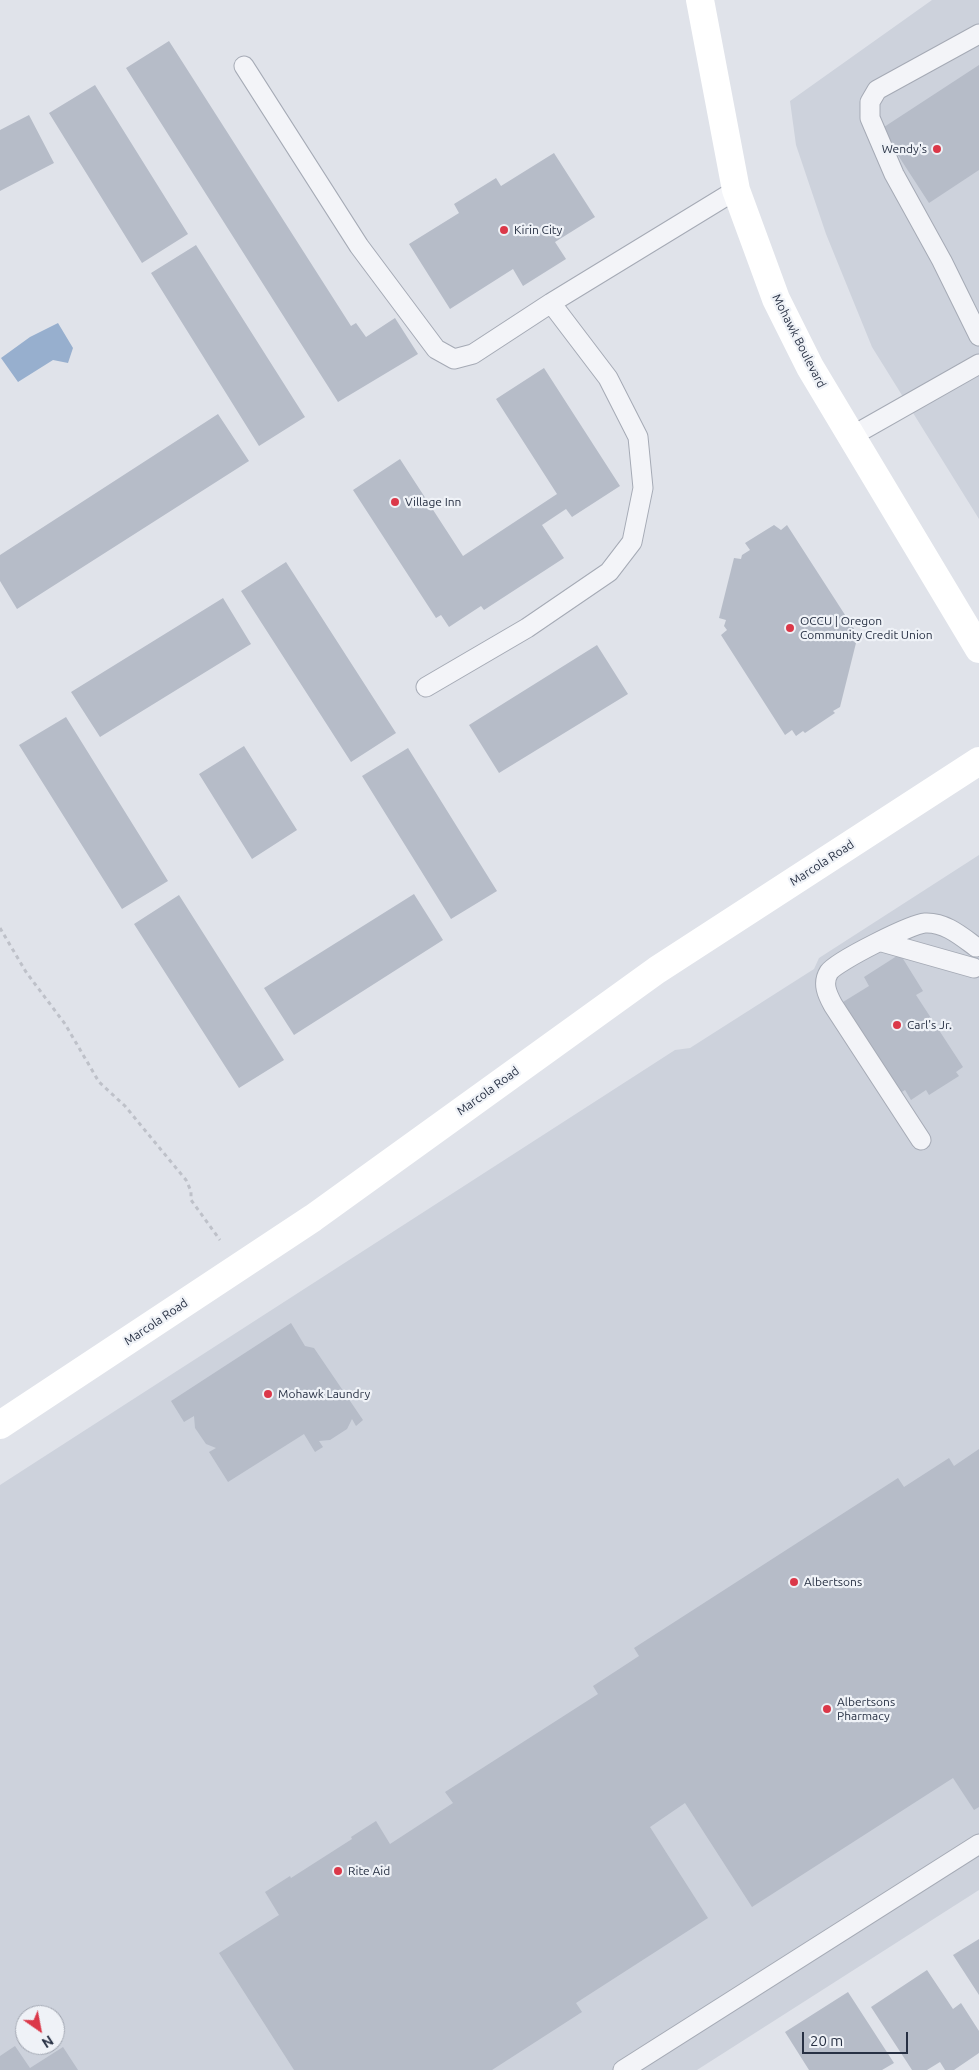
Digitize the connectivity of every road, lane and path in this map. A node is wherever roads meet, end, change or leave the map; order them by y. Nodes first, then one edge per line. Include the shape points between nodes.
1 (700, 0) edge
2 (979, 34) edge
3 (244, 66) dead end
4 (736, 190) junction
5 (551, 303) junction
6 (979, 336) edge
7 (979, 364) edge
8 (852, 436) junction
9 (979, 649) edge
10 (426, 687) dead end
11 (979, 761) edge
12 (0, 928) edge
13 (882, 942) junction
14 (976, 947) dead end
15 (974, 968) dead end
16 (921, 1140) dead end
17 (239, 1267) junction
18 (0, 1425) edge
19 (979, 1844) edge
20 (623, 2070) edge

1 - 4 main road, Mohawk Boulevard
2 - 6 lane via 877,90 870,102 870,118 894,174
3 - 5 lane via 359,246 436,349 454,359 473,354
4 - 5 lane
4 - 8 main road, Mohawk Boulevard via 776,299 810,367
5 - 10 lane via 608,378 638,437 644,488 632,542 608,572 527,628
7 - 8 lane
8 - 9 main road, Mohawk Boulevard
11 - 17 main road, Marcola Road via 649,975 313,1218
12 - 17 path via 100,1082 125,1106 186,1180 191,1200
13 - 14 lane via 924,923 941,925
13 - 15 lane
13 - 16 lane via 836,965 828,973 826,992
17 - 18 main road, Marcola Road
19 - 20 lane

